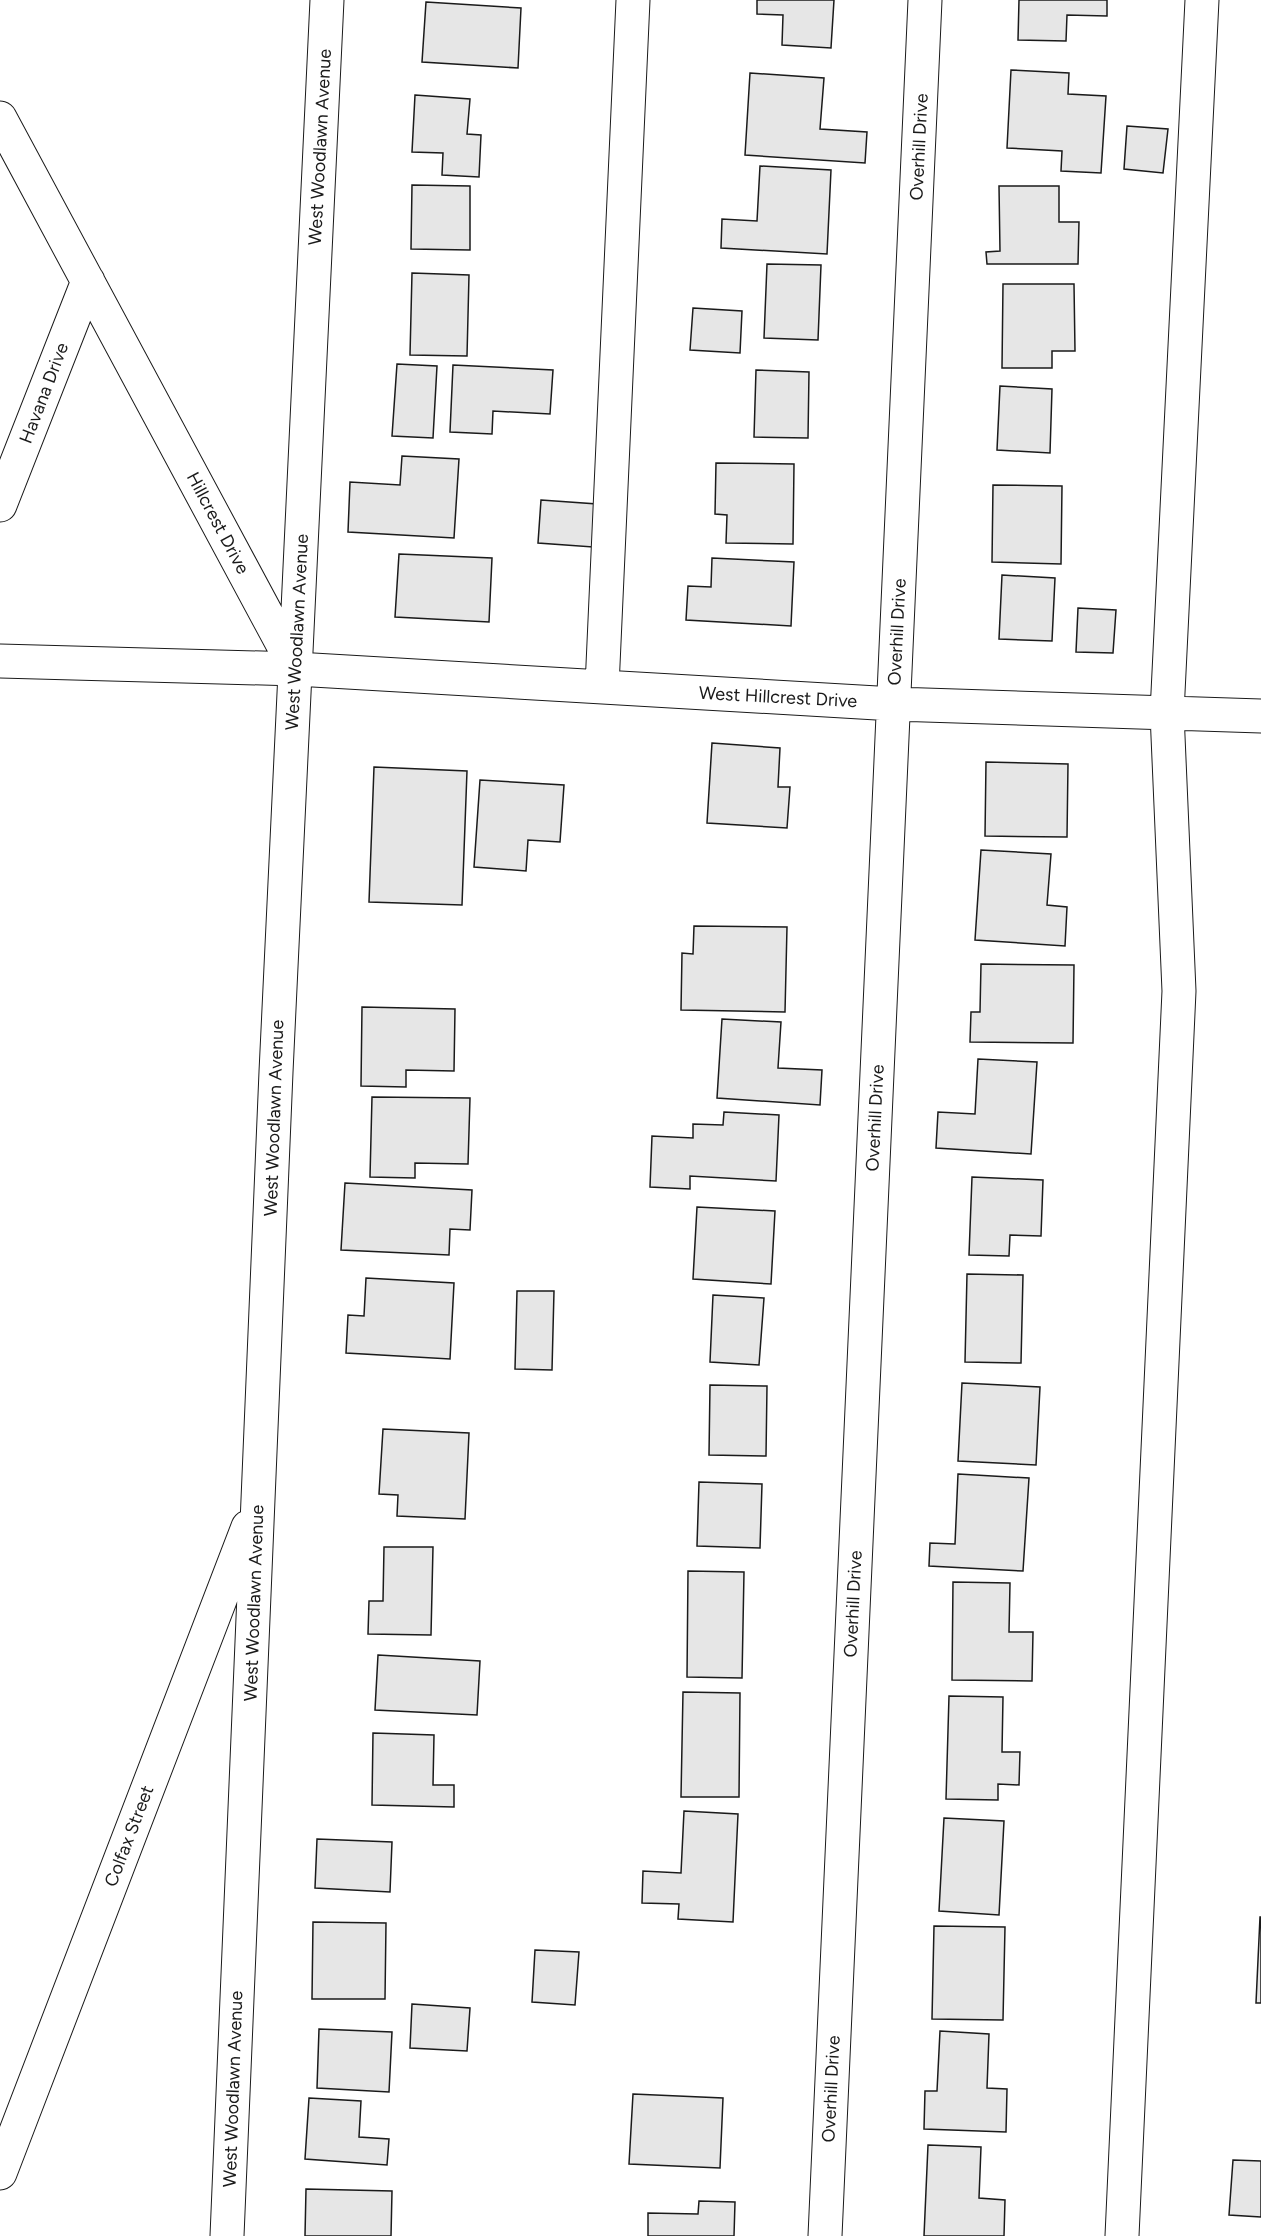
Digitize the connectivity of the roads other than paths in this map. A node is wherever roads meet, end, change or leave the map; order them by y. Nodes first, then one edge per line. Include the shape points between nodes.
1 (327, 0) edge
2 (633, 0) edge
3 (926, 0) edge
4 (1203, 0) edge
5 (0, 118) edge
6 (88, 281) junction
7 (0, 505) edge
8 (0, 661) edge
9 (296, 669) junction
10 (602, 687) junction
11 (894, 704) junction
12 (1167, 713) junction
13 (1261, 716) edge
14 (258, 1500) junction
15 (0, 2173) edge
16 (227, 2236) edge
17 (825, 2236) edge
18 (1122, 2236) edge

1 - 9 street, West Woodlawn Avenue
2 - 10 street
3 - 11 street, Overhill Drive
4 - 12 street
5 - 6 street, Hillcrest Drive
6 - 7 street, Havana Drive
6 - 9 street, Hillcrest Drive
8 - 9 street
9 - 10 street, West Hillcrest Drive
9 - 14 street, West Woodlawn Avenue
10 - 11 street, West Hillcrest Drive
11 - 12 street, West Hillcrest Drive
11 - 17 street, Overhill Drive
12 - 13 street, West Hillcrest Drive
12 - 18 street via 1179,991
14 - 15 street, Colfax Street
14 - 16 street, West Woodlawn Avenue

